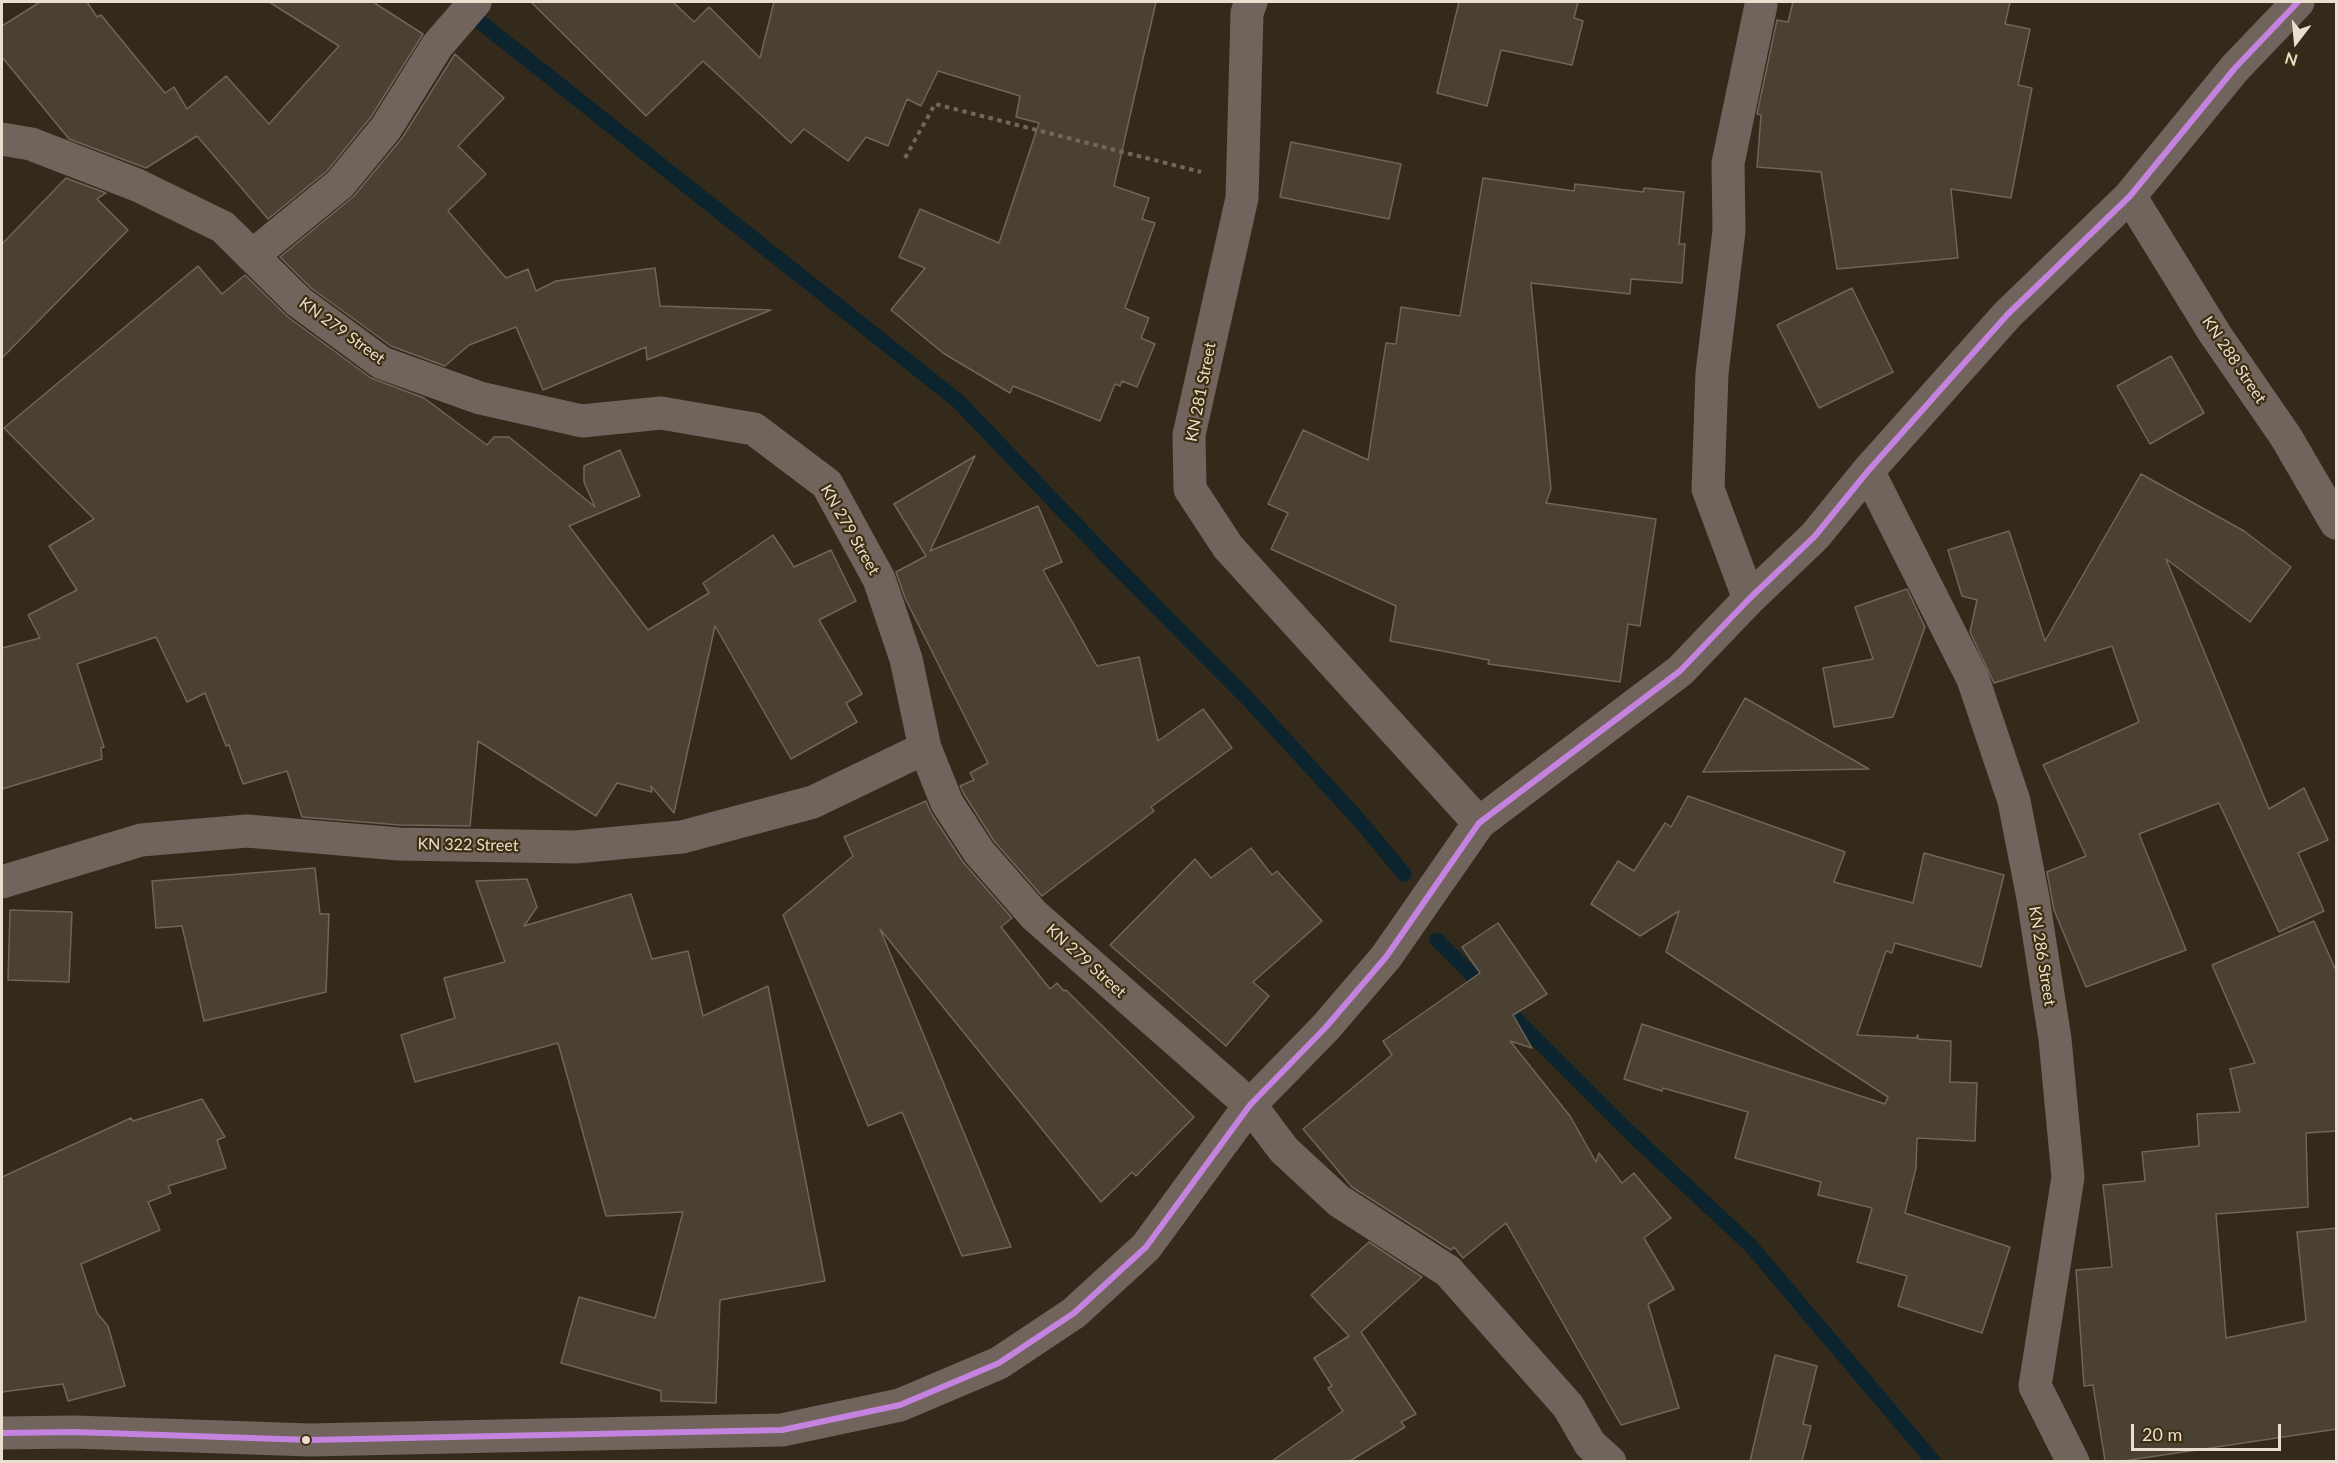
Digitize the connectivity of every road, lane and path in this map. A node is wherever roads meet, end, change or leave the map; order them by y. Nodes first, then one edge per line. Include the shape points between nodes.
1 (475, 2) edge
2 (1251, 2) edge
3 (2298, 2) edge
4 (1761, 5) dead end
5 (2, 140) edge
6 (905, 158) dead end
7 (1243, 183) junction
8 (2130, 196) junction
9 (252, 256) junction
10 (1868, 471) junction
11 (2337, 524) edge
12 (1749, 600) junction
13 (925, 748) junction
14 (1479, 823) junction
15 (2, 882) edge
16 (1250, 1105) junction
17 (2, 1433) edge
18 (1610, 1461) edge
19 (2073, 1461) edge

1 - 9 street via 437,46 386,128 340,184
2 - 7 street, KN 281 Street via 1247,13
3 - 8 street via 2235,68
4 - 12 street via 1728,163 1729,231 1712,373 1708,489
5 - 9 street, KN 279 Street via 31,144 137,185 223,227
6 - 7 path via 935,104
7 - 14 street, KN 281 Street via 1223,292 1189,435 1190,489 1228,547
8 - 10 street via 2007,315
8 - 11 street, KN 288 Street via 2215,334 2286,437
9 - 13 street, KN 279 Street via 299,302 382,363 469,394 582,421 661,413 754,429 827,484 879,579 906,659
10 - 12 street via 1815,536
10 - 19 street, KN 286 Street via 1972,679 2014,801 2055,1039 2068,1177 2035,1386
12 - 14 street via 1680,671
13 - 15 street, KN 322 Street via 813,802 682,837 563,847 399,844 247,831 141,840
13 - 16 street, KN 279 Street via 946,803 978,852 1034,915
14 - 16 street via 1386,957 1326,1027
16 - 17 street via 1146,1247 1074,1313 999,1363 900,1405 782,1430 310,1440
16 - 18 street, KN 279 Street via 1284,1150 1339,1201 1448,1271 1568,1406 1590,1444

